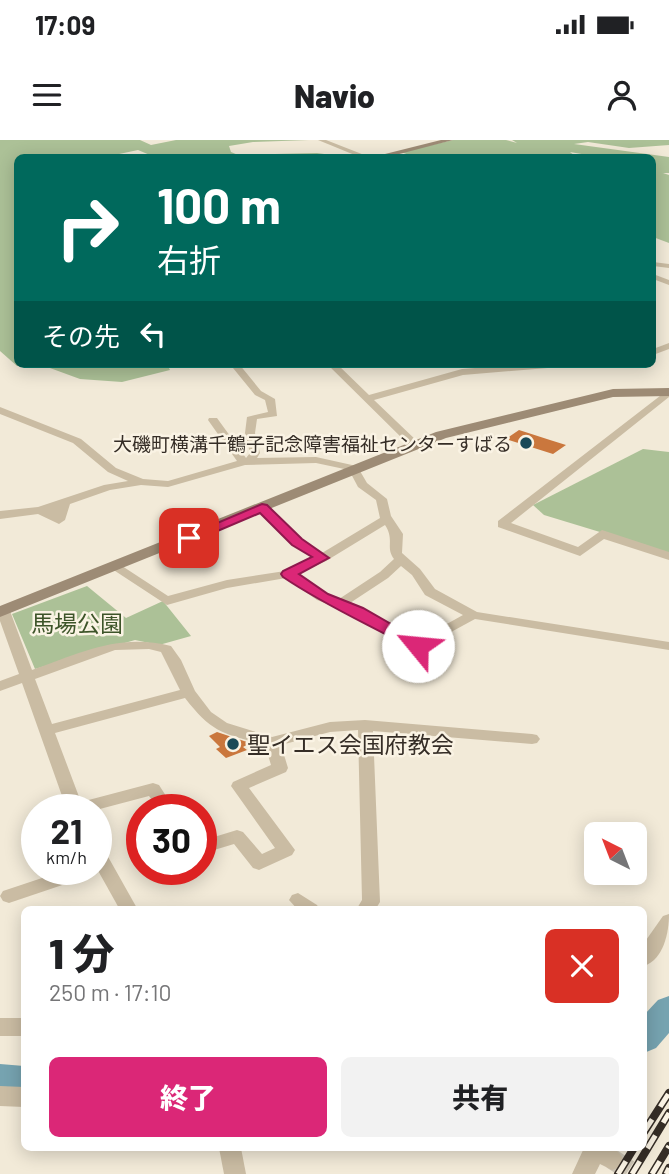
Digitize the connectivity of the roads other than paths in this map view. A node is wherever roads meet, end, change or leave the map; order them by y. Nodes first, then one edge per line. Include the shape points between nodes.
1 (321, 140) edge
2 (450, 140) edge
3 (359, 154) edge
4 (388, 154) edge
5 (238, 368) edge
6 (336, 368) edge
7 (510, 368) edge
8 (669, 392) edge
9 (366, 400) junction
10 (0, 410) edge
11 (212, 419) dead end
12 (414, 444) junction
13 (247, 462) junction
14 (356, 469) junction
15 (141, 482) junction
16 (262, 508) junction
17 (0, 516) edge
18 (387, 519) junction
19 (669, 556) edge
20 (322, 558) junction
21 (401, 559) junction
22 (115, 567) junction
23 (288, 574) junction
24 (340, 604) junction
25 (1, 610) edge
26 (473, 615) junction
27 (669, 646) edge
28 (28, 677) junction
29 (0, 686) edge
30 (188, 692) junction
31 (365, 725) junction
32 (48, 730) junction
33 (532, 739) dead end
34 (272, 742) junction
35 (70, 794) edge
36 (135, 794) edge
37 (156, 794) edge
38 (217, 843) edge
39 (38, 885) edge
40 (111, 885) edge
41 (9, 896) dead end
42 (126, 906) edge
43 (368, 906) edge
44 (669, 922) edge
45 (647, 954) edge
46 (0, 1027) edge
47 (21, 1027) edge
48 (0, 1096) edge
49 (21, 1097) edge
50 (231, 1151) edge
51 (601, 1152) edge
52 (235, 1174) edge
53 (583, 1174) edge

1 - 3 street
2 - 4 street
5 - 13 street via 258,393 270,399 273,414 253,417 250,433 255,453
6 - 9 street
7 - 9 street via 461,372
8 - 12 street via 625,392 582,399
8 - 19 street via 502,524 580,552 602,534
9 - 12 street
10 - 15 street via 77,441 112,470
11 - 13 street
12 - 14 street
13 - 14 street via 316,460
13 - 15 street via 168,484
14 - 16 street
14 - 18 street via 362,485 381,499
15 - 17 street via 65,501 59,520 40,510
16 - 20 street via 297,542
16 - 22 street
18 - 20 street
18 - 21 street via 397,534 396,553
20 - 23 street
21 - 24 street
21 - 26 street via 430,592
22 - 23 street via 167,601
22 - 25 street
23 - 24 street
24 - 26 street via 418,646
25 - 28 street
26 - 27 street
28 - 29 street
28 - 30 street via 113,646 149,645 166,649
28 - 32 street
30 - 32 street
30 - 34 street via 222,727
31 - 33 street
31 - 34 street via 330,727
31 - 43 street
32 - 35 street
34 - 38 street via 280,768 239,786 286,850 259,863 237,836
36 - 37 street via 153,789
39 - 41 street
40 - 42 street
44 - 45 street
46 - 47 street
48 - 49 street
50 - 52 street
51 - 53 street

